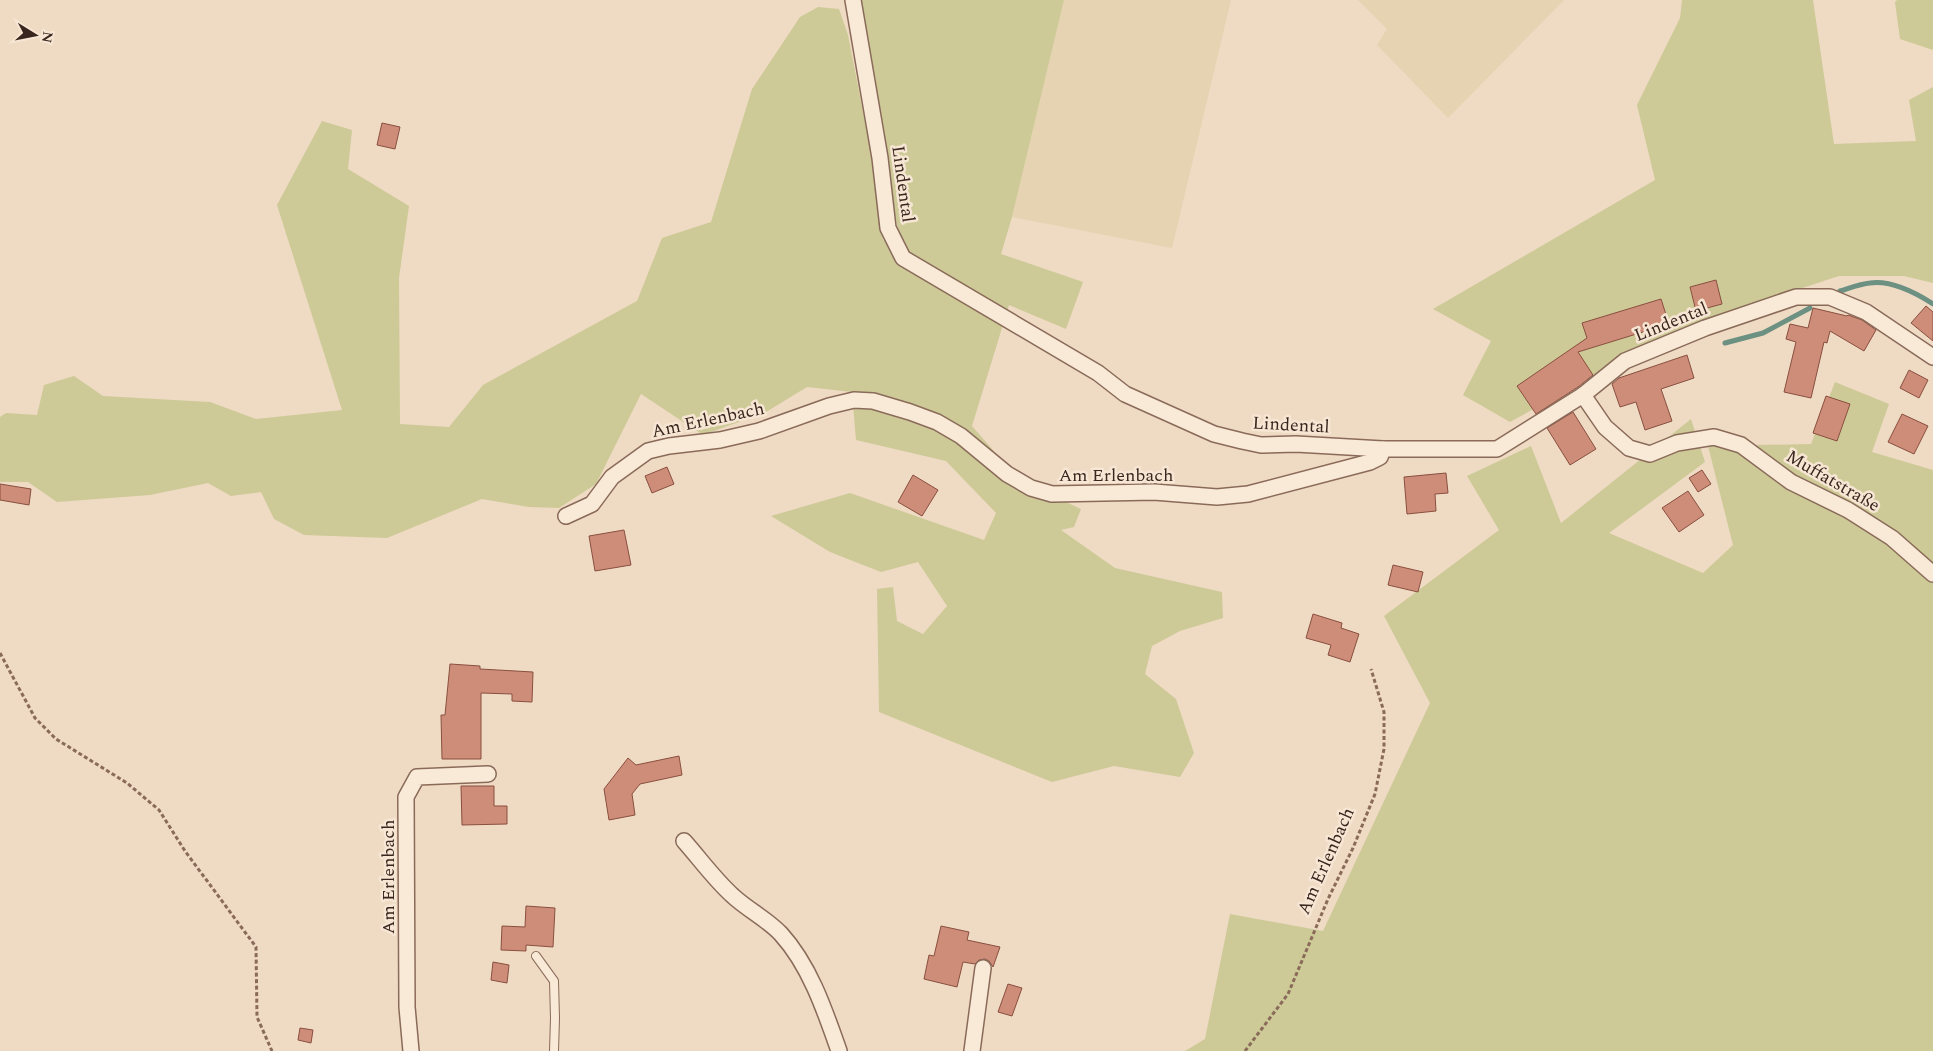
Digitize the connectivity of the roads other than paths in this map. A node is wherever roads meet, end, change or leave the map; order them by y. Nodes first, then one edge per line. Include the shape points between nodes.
1 (853, 0) edge
2 (1933, 357) edge
3 (1584, 395) junction
4 (1383, 450) junction
5 (566, 516) dead end
6 (1933, 574) edge
7 (488, 774) dead end
8 (684, 842) dead end
9 (536, 956) dead end
10 (983, 968) dead end
11 (412, 1051) edge
12 (554, 1051) edge
13 (839, 1051) edge
14 (972, 1051) edge

1 - 4 street, Lindental via 880,158 888,228 902,258 1098,373 1125,394 1214,434 1261,445
2 - 3 street, Lindental via 1866,312 1830,297 1796,297 1705,328 1625,361
3 - 4 street, Lindental via 1497,449
3 - 6 street, Muffatstraße via 1605,427 1629,448 1650,454 1677,443 1714,436 1741,445 1791,482 1848,510 1892,538
4 - 5 street, Am Erlenbach via 1380,457 1370,462 1248,494 1217,497 1154,492 1052,494 1031,488 1007,474 961,436 937,422 873,401 854,400 759,431 648,451 612,477 592,504
7 - 11 street, Am Erlenbach via 417,777 406,796 408,1007
8 - 13 street via 733,896 758,913 781,935 804,966
9 - 12 lane via 554,981
10 - 14 street

